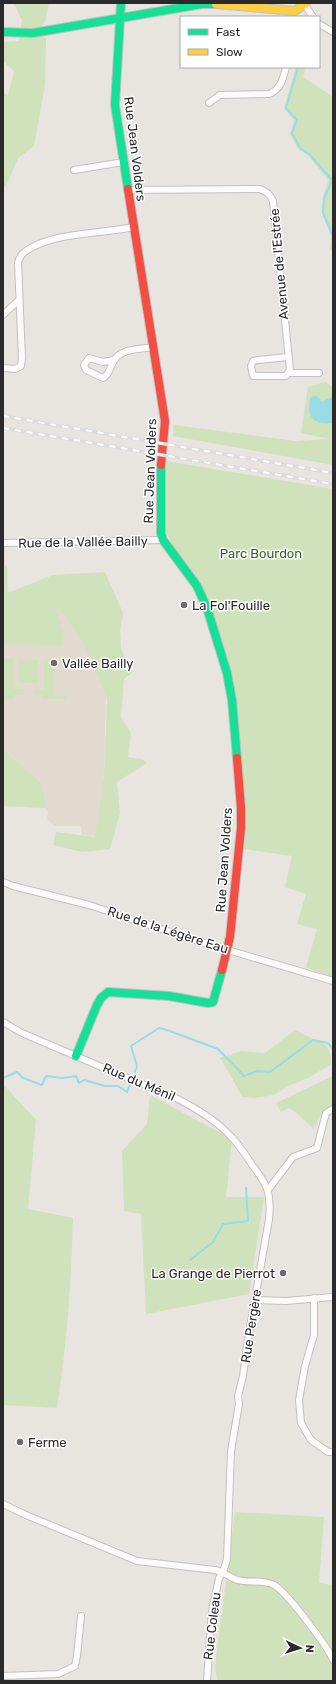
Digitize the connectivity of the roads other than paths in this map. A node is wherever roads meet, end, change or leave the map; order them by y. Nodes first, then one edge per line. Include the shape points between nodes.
1 (121, 3) edge
2 (305, 4) edge
3 (297, 14) edge
4 (311, 16) edge
5 (120, 19) junction
6 (320, 25) edge
7 (3, 32) edge
8 (333, 32) edge
9 (286, 68) edge
10 (209, 102) dead end
11 (124, 162) junction
12 (74, 170) dead end
13 (128, 190) junction
14 (133, 227) junction
15 (19, 300) junction
16 (3, 315) edge
17 (154, 347) junction
18 (288, 358) junction
19 (114, 360) junction
20 (3, 368) edge
21 (289, 373) junction
22 (319, 373) dead end
23 (163, 540) junction
24 (3, 543) edge
25 (3, 882) edge
26 (227, 949) junction
27 (333, 981) edge
28 (3, 1022) edge
29 (76, 1056) junction
30 (333, 1109) edge
31 (268, 1190) junction
32 (333, 1297) edge
33 (314, 1298) junction
34 (255, 1300) junction
35 (333, 1452) edge
36 (3, 1504) edge
37 (223, 1572) junction
38 (80, 1616) dead end
39 (333, 1660) edge
40 (3, 1676) edge
41 (206, 1681) edge

1 - 5 street, Rue Jean Volders
2 - 3 street
2 - 4 street
3 - 5 street via 202,4
5 - 7 street via 33,33
5 - 11 street, Rue Jean Volders via 115,105
6 - 8 street
9 - 10 street via 280,86 274,92 220,95
11 - 12 street
11 - 13 street, Rue Jean Volders
13 - 14 street, Rue Jean Volders
13 - 18 street, Avenue de l'Estrée via 260,189 270,195 273,201
14 - 15 street via 46,240 25,251 18,263
14 - 17 street, Rue Jean Volders
15 - 16 street
15 - 20 street via 21,366 15,369
17 - 19 street via 127,351
17 - 23 street, Rue Jean Volders via 165,421 161,458 160,529
18 - 21 street, Avenue de l'Estrée
18 - 21 street via 253,361 251,370 253,376 259,377 286,376
19 - 19 street via 103,378 86,370 84,365 89,358 103,362
21 - 22 street
23 - 24 street, Rue de la Vallée Bailly
23 - 26 street, Rue Jean Volders via 200,591 227,673 232,700 241,828
25 - 26 street, Rue de la Légère Eau via 89,905
26 - 27 street, Rue de la Légère Eau
26 - 29 street, Rue Jean Volders via 213,1002 108,992 97,1005
28 - 29 street, Rue du Ménil
29 - 31 street, Rue du Ménil via 158,1089 200,1113 235,1141
30 - 31 street via 326,1113 317,1148 293,1157
31 - 34 street, Rue Pergère via 269,1219
32 - 33 street
33 - 34 street via 286,1301
33 - 35 street via 314,1335 299,1400 301,1422 312,1440 328,1452
34 - 37 street, Rue Pergère via 231,1451 227,1558
36 - 37 street via 137,1561
37 - 39 street via 235,1579 274,1585 323,1641
37 - 41 street, Rue Coleau via 219,1578 210,1622
38 - 40 street via 75,1666 58,1674

